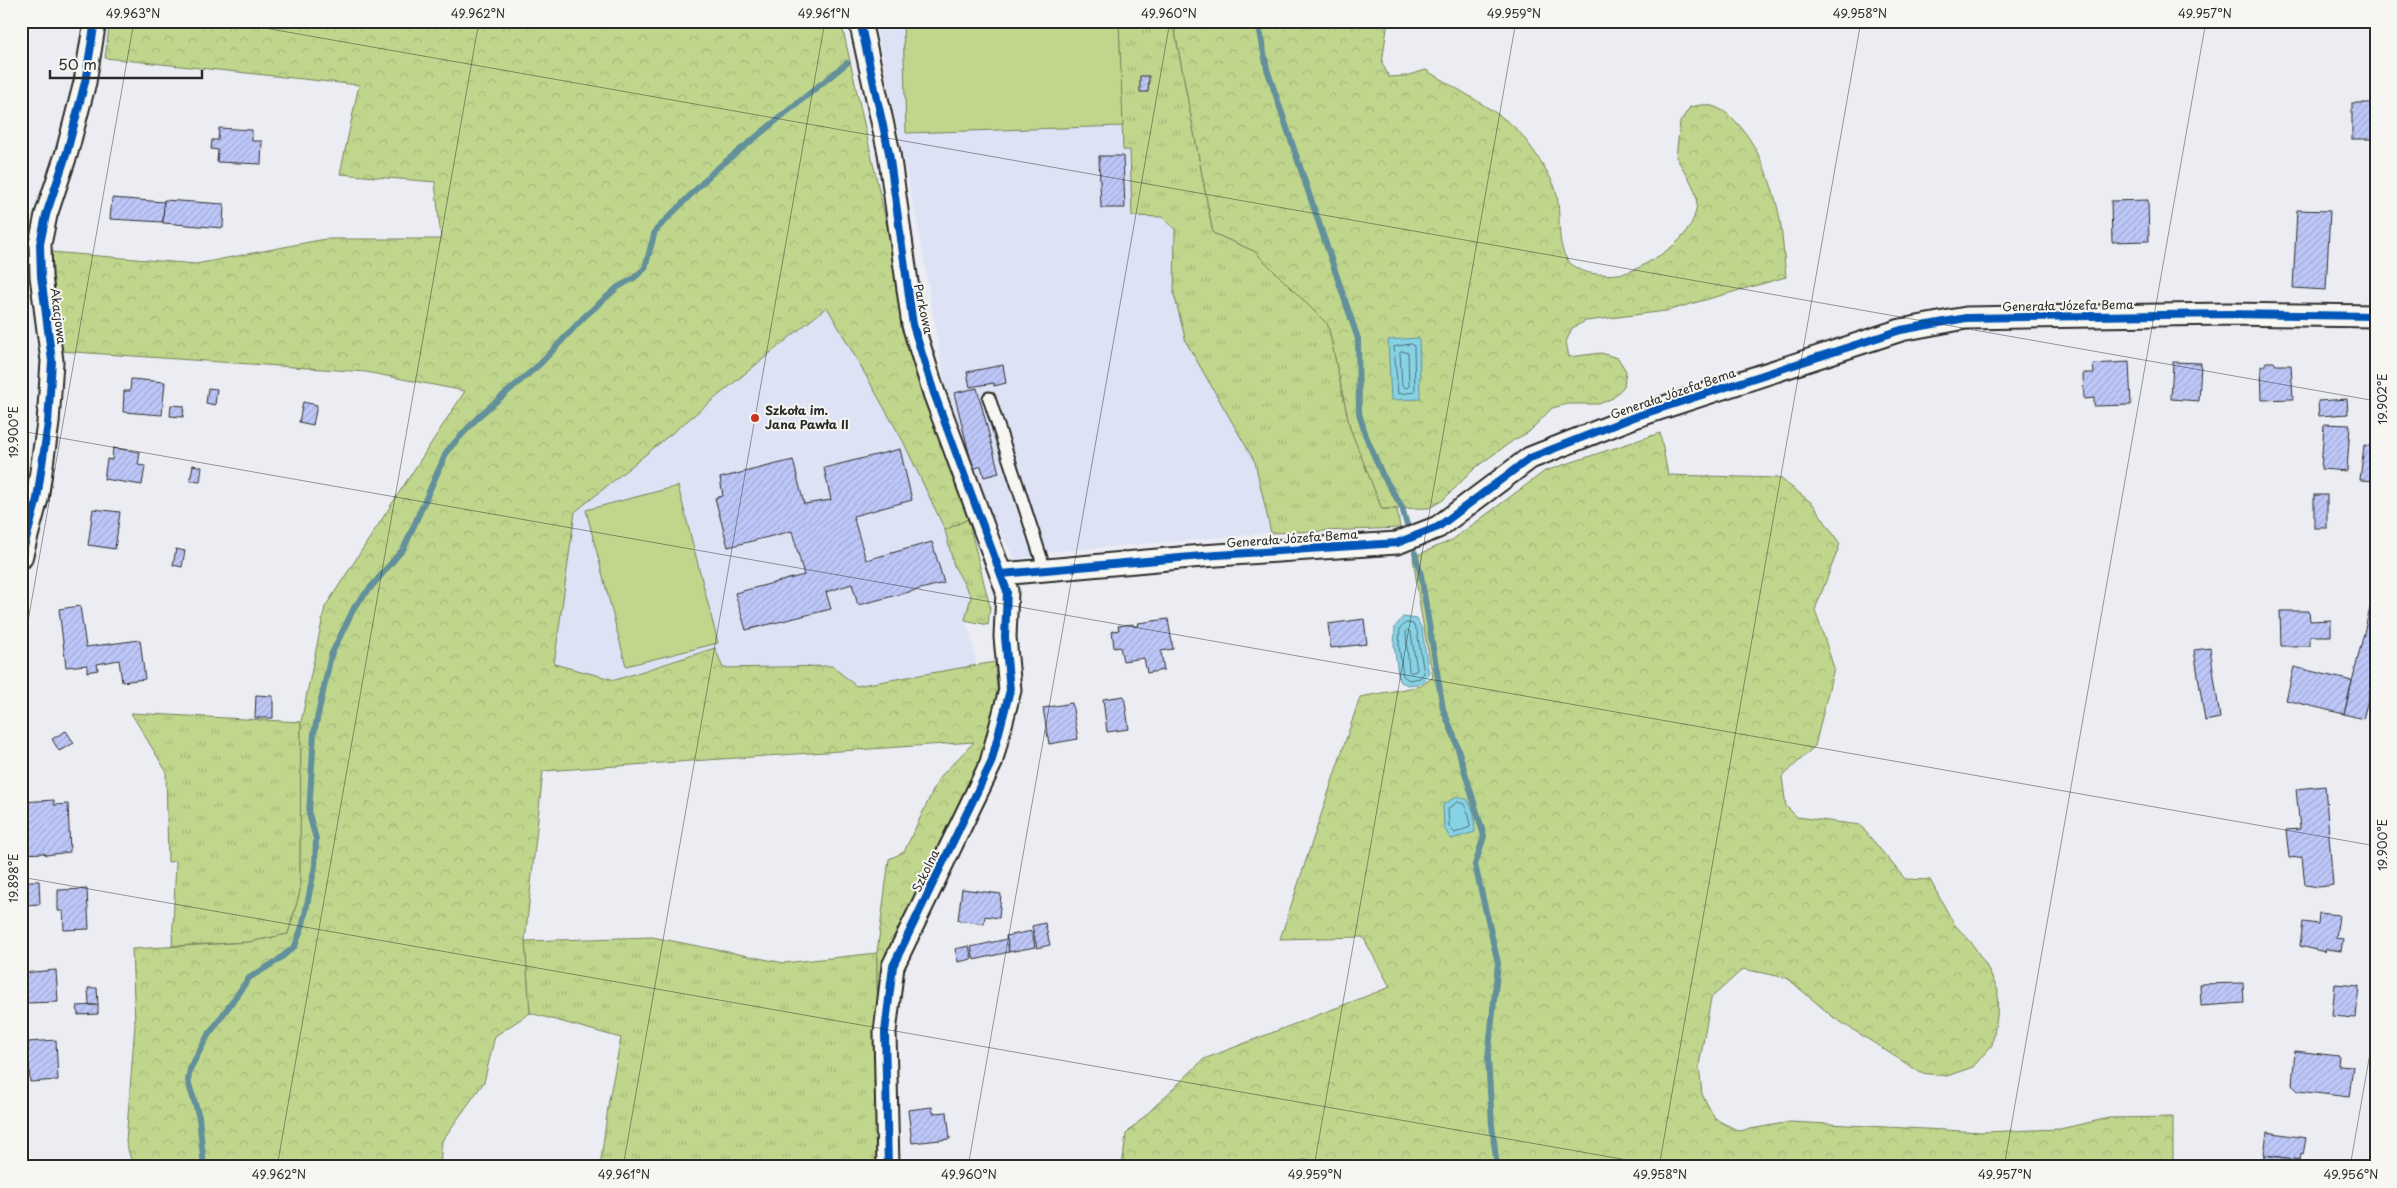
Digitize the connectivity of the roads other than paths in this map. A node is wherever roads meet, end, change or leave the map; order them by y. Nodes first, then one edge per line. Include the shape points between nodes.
1 (95, 21) edge
2 (860, 21) edge
3 (2376, 316) edge
4 (989, 398) dead end
5 (21, 558) edge
6 (1045, 570) junction
7 (1004, 582) junction
8 (888, 1167) edge

1 - 5 street, Akacjowa via 85,82 40,244 52,361 48,423 37,499
2 - 7 street, Parkowa via 889,153 913,325 934,392
3 - 6 street, Generała Józefa Bema via 2227,314 1966,318 1901,330 1634,417 1530,458 1438,527 1397,543
4 - 6 lane
6 - 7 street, Generała Józefa Bema
7 - 8 street, Szkolna via 1010,690 991,763 893,966 884,1032

